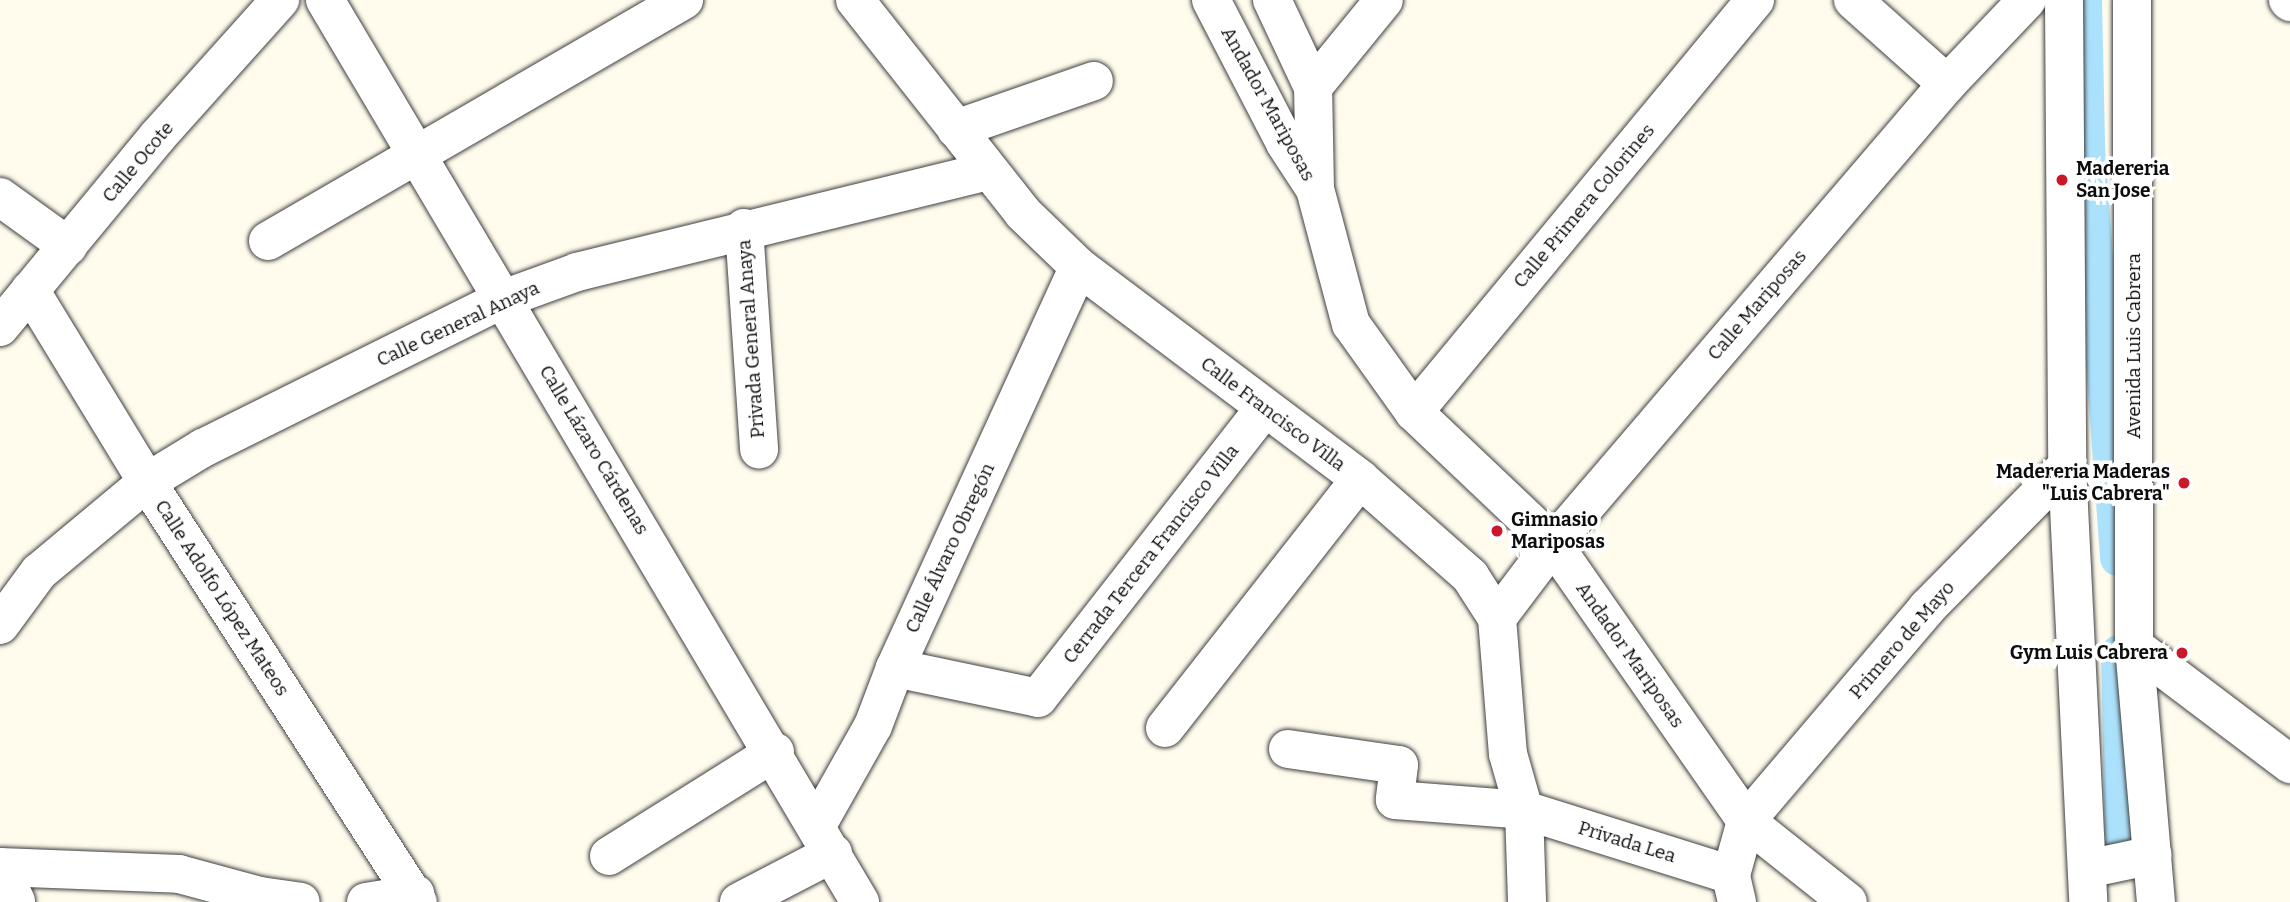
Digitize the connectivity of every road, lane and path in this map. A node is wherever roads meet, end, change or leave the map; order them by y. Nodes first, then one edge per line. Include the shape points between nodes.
1 (280, 0) edge
2 (325, 0) edge
3 (684, 0) edge
4 (855, 0) edge
5 (1211, 0) edge
6 (1272, 0) edge
7 (1384, 0) edge
8 (1755, 0) edge
9 (1853, 0) edge
10 (2027, 0) edge
11 (2064, 0) edge
12 (2132, 0) edge
13 (1094, 81) dead end
14 (1947, 84) junction
15 (1313, 87) junction
16 (956, 129) junction
17 (417, 155) junction
18 (989, 171) junction
19 (1315, 190) junction
20 (0, 197) edge
21 (744, 228) junction
22 (268, 241) dead end
23 (68, 246) junction
24 (1079, 267) junction
25 (30, 290) junction
26 (503, 299) junction
27 (0, 327) edge
28 (1264, 409) junction
29 (1414, 412) junction
30 (759, 449) dead end
31 (2067, 466) junction
32 (1360, 479) junction
33 (147, 482) junction
34 (1553, 544) junction
35 (1497, 618) junction
36 (0, 625) edge
37 (2134, 646) junction
38 (895, 668) junction
39 (1165, 728) dead end
40 (1288, 749) dead end
41 (775, 752) junction
42 (2289, 762) edge
43 (1524, 810) junction
44 (1746, 821) junction
45 (825, 840) junction
46 (2153, 855) junction
47 (609, 856) dead end
48 (0, 867) edge
49 (2087, 885) edge
50 (1734, 888) edge
51 (417, 898) edge
52 (16, 902) edge
53 (301, 902) edge
54 (366, 902) edge
55 (739, 902) edge
56 (860, 902) edge
57 (1527, 902) edge
58 (1848, 902) edge
59 (2155, 902) edge

1 - 23 street, Calle Ocote via 158,136
2 - 17 street, Calle Lázaro Cárdenas
3 - 17 street
4 - 16 street, Calle Francisco Villa
5 - 19 street, Andador Mariposas via 1285,143
6 - 15 street
7 - 15 street
8 - 29 street, Calle Primera Colorines
9 - 14 street
10 - 14 street, Calle Mariposas
11 - 31 street
12 - 37 street, Avenida Luis Cabrera
13 - 16 street
14 - 34 street, Calle Mariposas
15 - 19 street
16 - 18 street, Calle Francisco Villa
17 - 22 street
17 - 26 street, Calle Lázaro Cárdenas
18 - 21 street, Calle General Anaya
18 - 24 street, Calle Francisco Villa via 1023,213
19 - 29 street, Andador Mariposas via 1351,324
20 - 23 street
21 - 26 street, Calle General Anaya via 577,272
21 - 30 street, Privada General Anaya
23 - 25 street, Calle Ocote
24 - 28 street, Calle Francisco Villa
24 - 38 street, Calle Álvaro Obregón
25 - 27 street, Calle Ocote
25 - 33 street, Calle Adolfo López Mateos
26 - 33 street, Calle General Anaya via 203,448
26 - 41 street, Calle Lázaro Cárdenas
28 - 32 street, Calle Francisco Villa
28 - 38 street, Cerrada Tercera Francisco Villa via 1038,698
29 - 34 street, Andador Mariposas
31 - 44 street, Primero de Mayo via 1927,608
31 - 49 street
32 - 35 street, Calle Francisco Villa via 1470,576
32 - 39 street
33 - 36 street, Calle General Anaya via 39,572
33 - 51 street, Calle Adolfo López Mateos
34 - 35 street, Calle Mariposas
34 - 44 street, Andador Mariposas
35 - 43 street, Calle Francisco Villa via 1508,754
37 - 42 street
37 - 46 street, Avenida Luis Cabrera
38 - 45 street, Calle Álvaro Obregón
40 - 43 street, Privada Lea via 1399,765 1395,800
41 - 45 street, Calle Lázaro Cárdenas
41 - 47 street
43 - 50 street, Privada Lea
43 - 57 street, Calle Francisco Villa
44 - 50 street
44 - 58 street
45 - 55 street
45 - 56 street, Calle Lázaro Cárdenas
46 - 49 street
46 - 59 street, Avenida Luis Cabrera
48 - 52 street
48 - 53 street via 179,874
51 - 54 street

